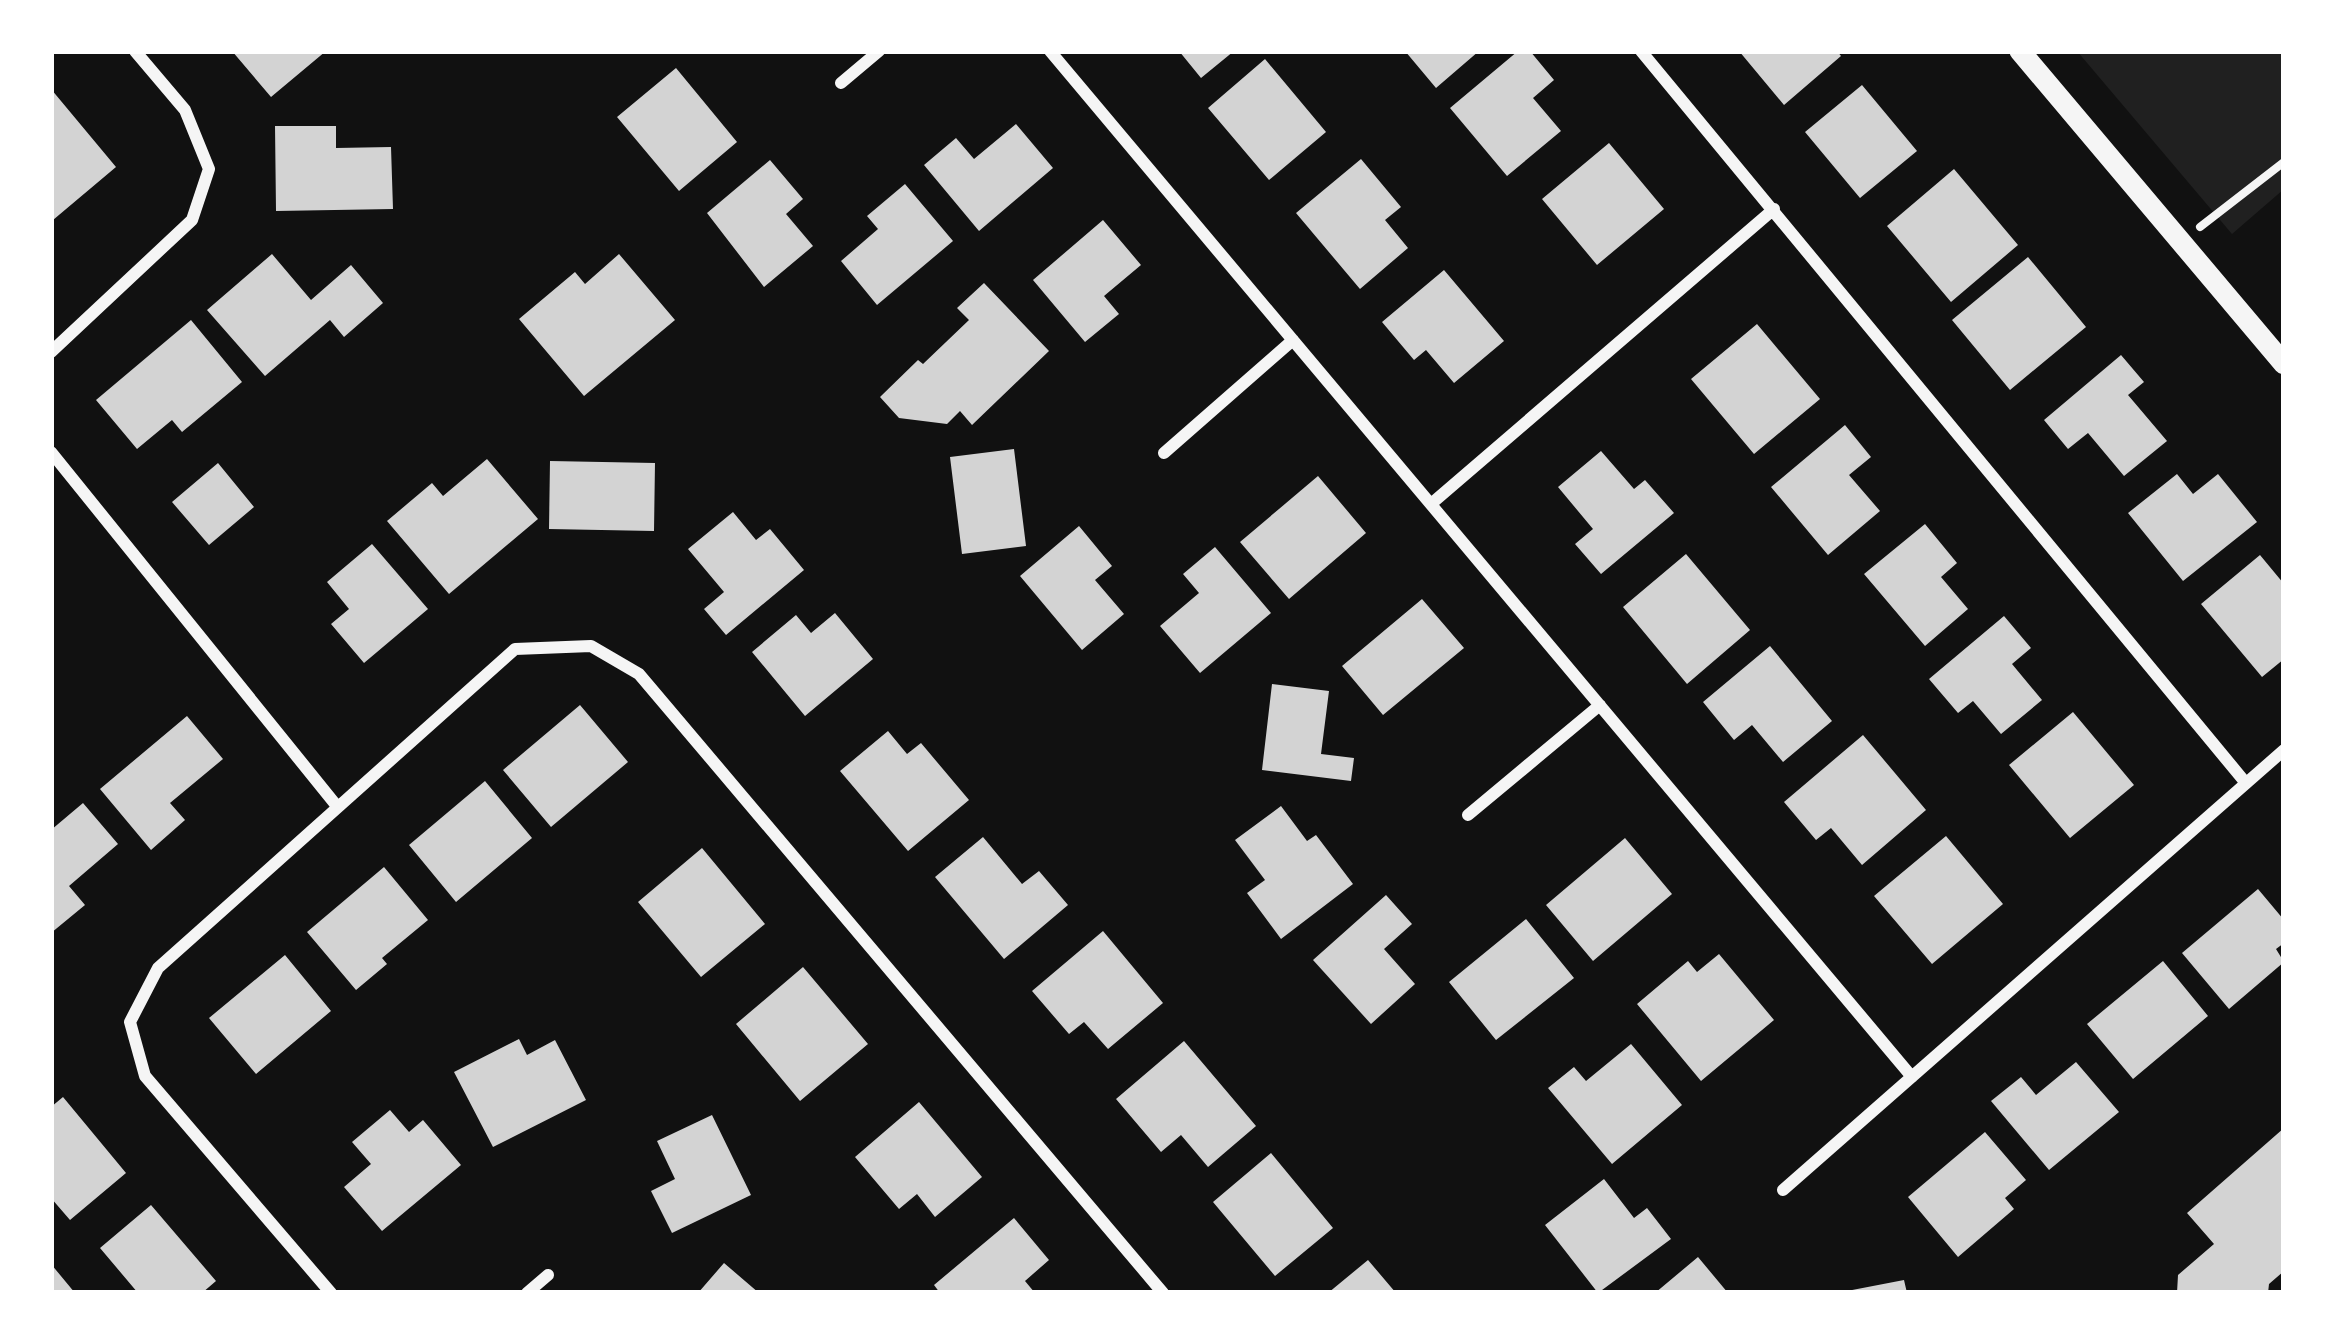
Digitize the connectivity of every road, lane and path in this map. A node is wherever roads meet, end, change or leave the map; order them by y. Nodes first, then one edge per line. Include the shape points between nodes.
1 (135, 51) edge
2 (879, 51) edge
3 (1050, 51) edge
4 (1641, 51) edge
5 (2020, 51) edge
6 (841, 83) dead end
7 (2284, 162) edge
8 (1774, 209) junction
9 (2181, 242) junction
10 (1293, 340) junction
11 (51, 352) edge
12 (2284, 364) edge
13 (51, 452) edge
14 (1164, 453) dead end
15 (1431, 504) junction
16 (1600, 705) junction
17 (2284, 750) edge
18 (2245, 782) junction
19 (336, 806) junction
20 (1468, 814) dead end
21 (1912, 1077) junction
22 (1783, 1190) dead end
23 (548, 1275) dead end
24 (331, 1293) edge
25 (527, 1293) edge
26 (1162, 1293) edge

1 - 11 street via 185,110 209,169 192,220
2 - 6 street
3 - 10 street
4 - 8 street
5 - 9 street
7 - 9 path
8 - 15 street
8 - 18 street
9 - 12 street
10 - 14 street
10 - 15 street
13 - 19 street
15 - 16 street
16 - 20 street
16 - 21 street
17 - 18 street
18 - 21 street
19 - 24 street via 158,968 130,1022 145,1076
19 - 26 street via 515,650 591,646 639,674
21 - 22 street
23 - 25 street

